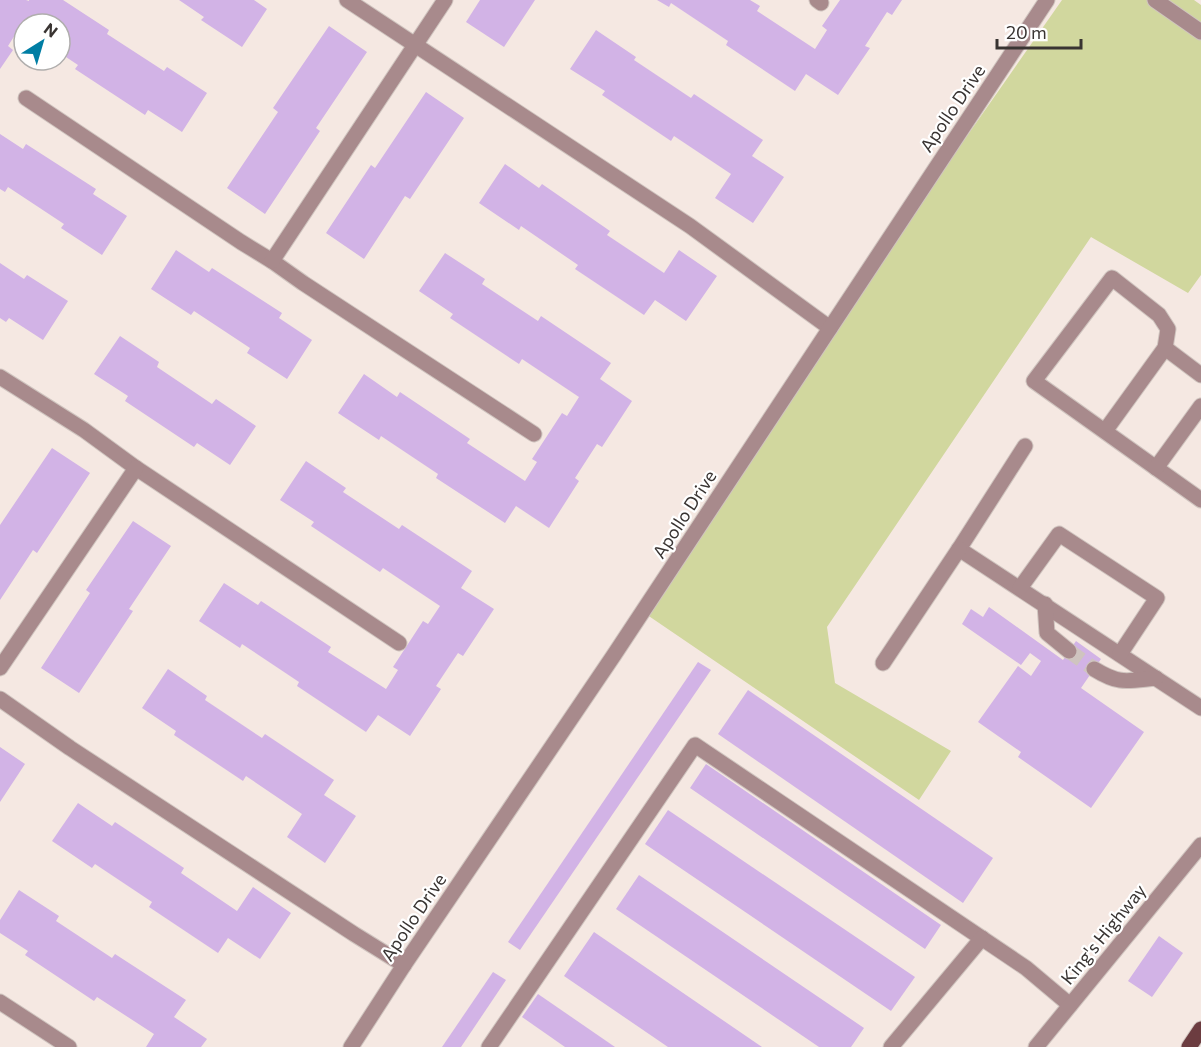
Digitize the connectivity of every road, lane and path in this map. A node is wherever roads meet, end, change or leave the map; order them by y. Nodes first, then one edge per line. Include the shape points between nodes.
1 (346, 0) edge
2 (445, 0) edge
3 (1047, 0) edge
4 (1155, 0) edge
5 (1201, 32) edge
6 (416, 45) junction
7 (26, 98) dead end
8 (272, 261) junction
9 (830, 328) junction
10 (1165, 348) junction
11 (1201, 375) edge
12 (0, 377) edge
13 (1201, 406) edge
14 (1105, 431) junction
15 (534, 434) dead end
16 (1025, 446) dead end
17 (136, 468) junction
18 (1156, 468) junction
19 (1181, 485) junction
20 (1201, 485) edge
21 (1201, 500) edge
22 (959, 549) junction
23 (1020, 588) junction
24 (1045, 604) junction
25 (399, 643) dead end
26 (1069, 651) tunnel mouth
27 (1119, 654) junction
28 (883, 663) dead end
29 (0, 668) edge
30 (1094, 669) tunnel mouth
31 (1156, 678) junction
32 (0, 699) edge
33 (1201, 708) edge
34 (1201, 845) edge
35 (982, 938) junction
36 (404, 965) junction
37 (0, 1002) edge
38 (1070, 1005) junction
39 (1201, 1029) edge
40 (69, 1047) edge
41 (351, 1047) edge
42 (489, 1047) edge
43 (891, 1047) edge
44 (1036, 1047) edge
45 (1189, 1047) edge

1 - 6 street
2 - 6 street
3 - 9 street, Apollo Drive
4 - 5 street
6 - 8 street
6 - 9 street via 690,226
7 - 8 street
8 - 15 street
9 - 36 street, Apollo Drive
10 - 11 street
10 - 14 street
10 - 14 street via 1168,329 1159,315 1112,278 1034,381
12 - 17 street
13 - 18 street
14 - 18 street
16 - 22 street
17 - 25 street
17 - 29 street
18 - 19 street
19 - 20 street
19 - 21 street
22 - 23 street
22 - 28 street
23 - 24 street
23 - 27 street via 1059,534 1157,598
24 - 26 street via 1047,633
24 - 27 street
27 - 31 street
30 - 31 street via 1123,681
31 - 33 street
32 - 36 street
34 - 38 street, King's Highway
35 - 38 street
35 - 42 street via 695,745
35 - 43 street
36 - 41 street, Apollo Drive
37 - 40 street
38 - 44 street, King's Highway
39 - 45 main road

